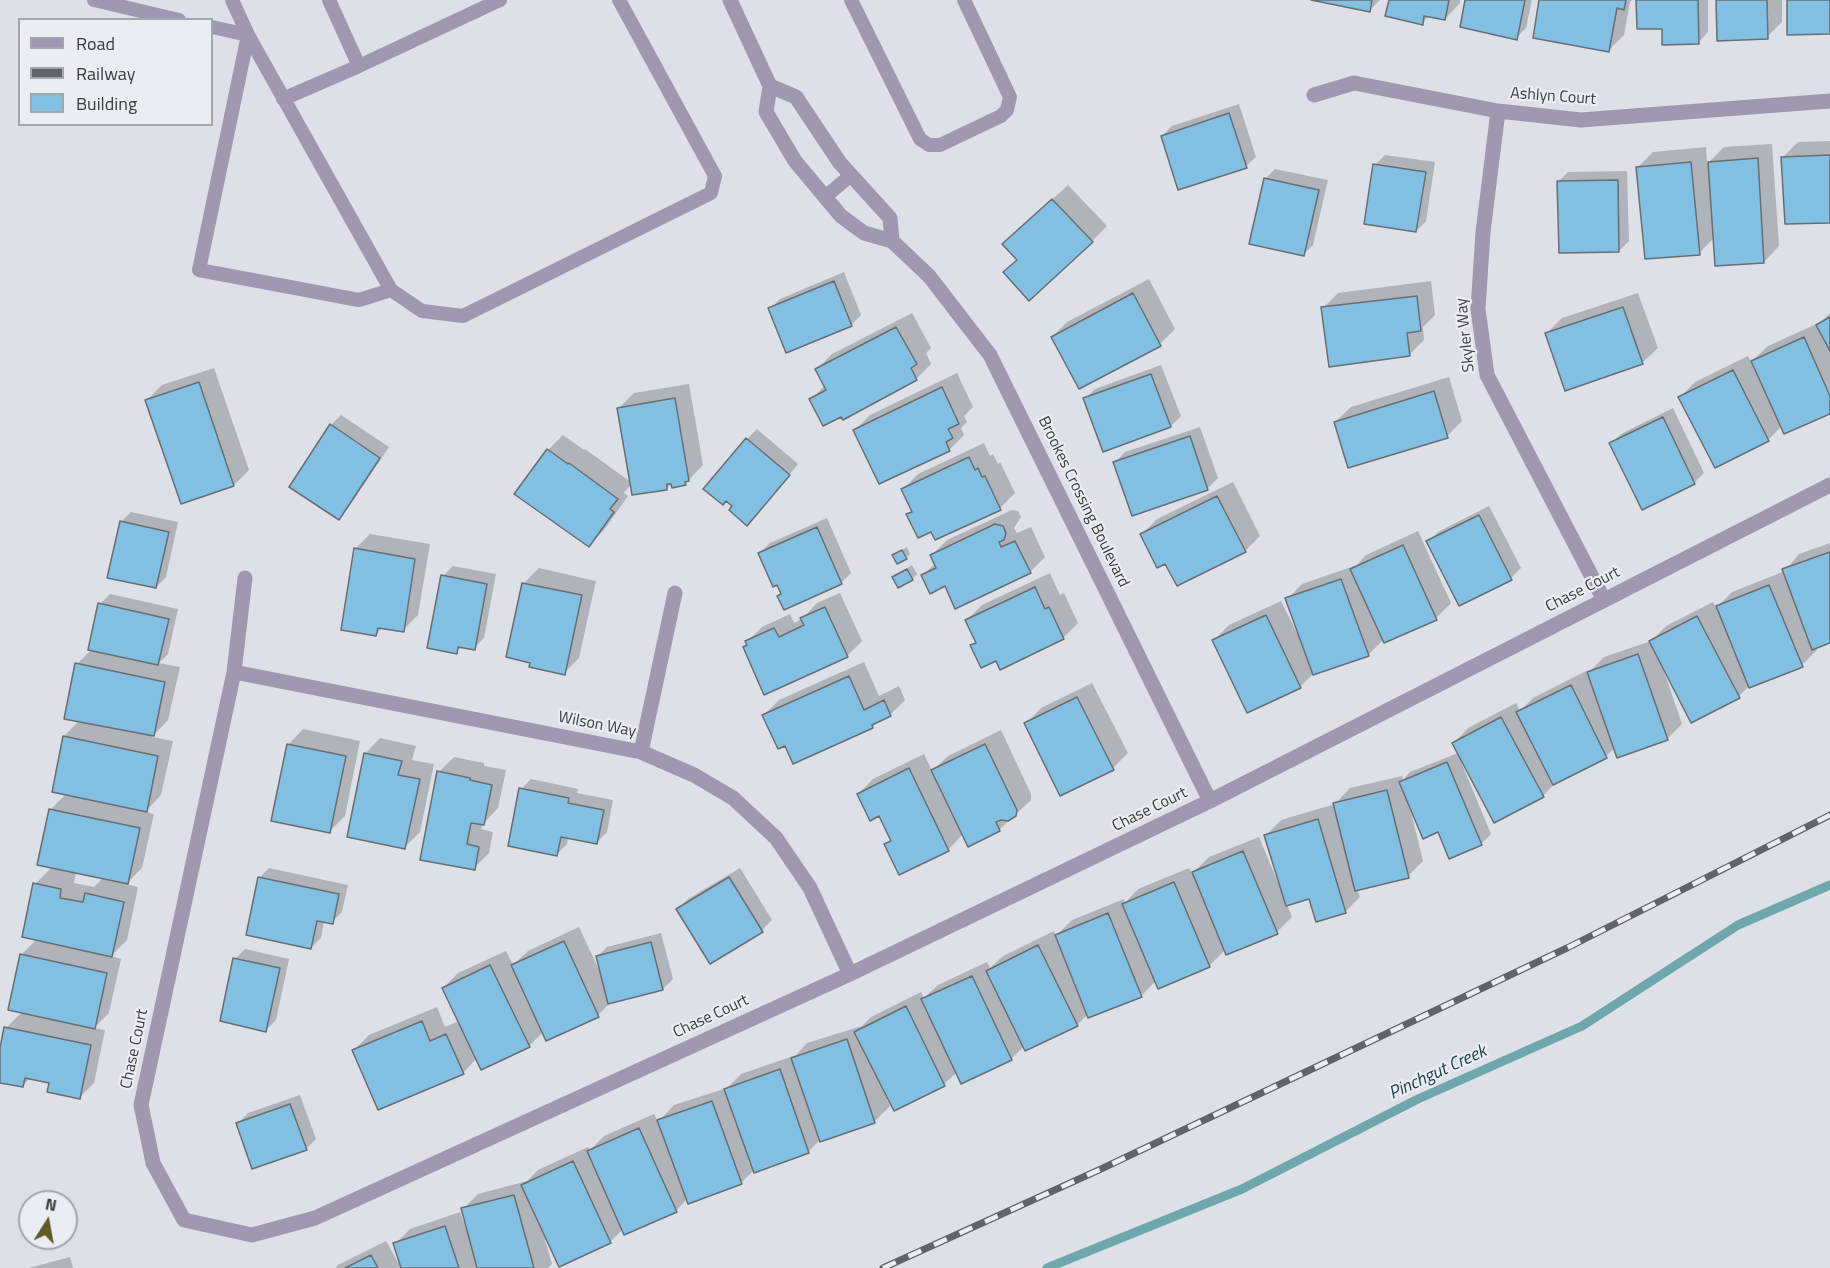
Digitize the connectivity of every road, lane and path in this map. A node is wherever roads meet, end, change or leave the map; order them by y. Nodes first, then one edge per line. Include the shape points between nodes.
1 (94, 0) edge
2 (232, 0) edge
3 (329, 0) edge
4 (500, 0) edge
5 (619, 0) edge
6 (730, 0) edge
7 (851, 0) edge
8 (964, 0) edge
9 (170, 18) edge
10 (213, 27) edge
11 (248, 35) junction
12 (359, 66) junction
13 (771, 86) junction
14 (1314, 95) dead end
15 (283, 99) junction
16 (1830, 100) edge
17 (1498, 111) junction
18 (850, 175) junction
19 (825, 197) junction
20 (892, 242) junction
21 (391, 290) junction
22 (1830, 485) edge
23 (245, 578) dead end
24 (675, 593) dead end
25 (1604, 600) junction
26 (234, 672) junction
27 (641, 752) junction
28 (1210, 801) junction
29 (850, 974) junction

1 - 9 lane
2 - 11 lane
3 - 12 lane
4 - 12 lane
5 - 21 lane via 715,176 711,193 463,316 422,311
6 - 13 street
7 - 8 lane via 920,138 929,145 940,145 1001,116 1010,97
10 - 11 lane
11 - 15 lane
11 - 21 lane via 199,270 359,300
12 - 15 lane
13 - 18 street via 796,97
13 - 19 street, Brookes Crossing Boulevard via 766,112 795,161
14 - 17 street, Ashlyn Court via 1354,83
15 - 21 lane
16 - 17 street, Ashlyn Court via 1581,120
17 - 25 street, Skyler Way via 1478,309 1487,375
18 - 19 lane
18 - 20 street via 890,218
19 - 20 street, Brookes Crossing Boulevard via 841,216 864,233
20 - 28 street, Brookes Crossing Boulevard via 929,276 990,355
22 - 25 street, Chase Court
23 - 26 street, Chase Court
24 - 27 street
25 - 28 street, Chase Court
26 - 27 street, Wilson Way
26 - 29 street, Chase Court via 141,1105 153,1163 184,1220 252,1235 315,1218
27 - 29 street, Wilson Way via 694,775 733,798 776,838 810,888
28 - 29 street, Chase Court

